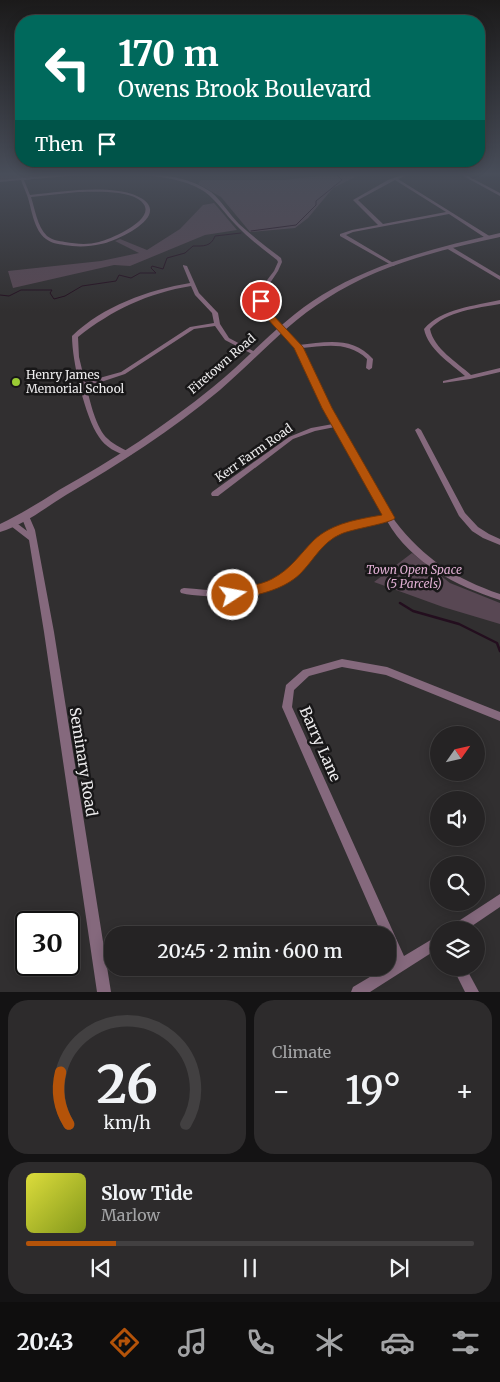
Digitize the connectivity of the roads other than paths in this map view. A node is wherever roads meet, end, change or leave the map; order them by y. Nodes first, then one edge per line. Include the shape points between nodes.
1 (38, 219) edge
2 (144, 219) edge
3 (232, 219) edge
4 (375, 219) edge
5 (417, 219) edge
6 (460, 219) edge
7 (382, 226) junction
8 (500, 235) edge
9 (489, 238) junction
10 (448, 247) junction
11 (393, 265) junction
12 (184, 266) dead end
13 (500, 278) edge
14 (192, 284) junction
15 (500, 302) edge
16 (217, 324) junction
17 (281, 330) junction
18 (298, 347) junction
19 (254, 353) junction
20 (369, 368) dead end
21 (500, 370) edge
22 (470, 377) junction
23 (446, 382) dead end
24 (84, 384) junction
25 (337, 425) junction
26 (418, 430) dead end
27 (128, 454) junction
28 (215, 494) dead end
29 (25, 516) junction
30 (389, 518) junction
31 (11, 523) junction
32 (0, 528) edge
33 (31, 538) junction
34 (500, 542) edge
35 (184, 591) dead end
36 (500, 597) edge
37 (500, 717) edge
38 (500, 900) edge
39 (468, 921) edge
40 (430, 946) edge
41 (401, 964) junction
42 (463, 976) edge
43 (104, 992) edge
44 (358, 992) edge
45 (472, 992) edge

1 - 2 street via 44,234 53,241 84,246 114,240
3 - 17 street via 280,262 261,292 261,301
4 - 7 street
5 - 7 street
6 - 9 street
7 - 11 street via 342,235
8 - 9 street, Firetown Road
9 - 10 street, Firetown Road
10 - 11 street, Firetown Road
10 - 13 street
11 - 17 street, Firetown Road via 328,295
12 - 14 street
14 - 16 street via 215,313
14 - 24 street via 141,296 75,336
15 - 22 street via 452,315 434,322 427,329 432,343
16 - 19 street via 227,339
16 - 24 street via 192,328 123,372
17 - 18 street
17 - 19 street, Firetown Road
18 - 20 street via 328,344 355,347 370,359
18 - 25 street
19 - 27 street, Firetown Road via 218,387
21 - 22 street
22 - 23 street
24 - 27 street via 89,409 102,437
25 - 28 street, Kerr Farm Road via 313,429 291,438
25 - 30 street
26 - 34 street via 462,514 475,529
27 - 29 street, Firetown Road
29 - 31 street, Firetown Road
29 - 33 street, Seminary Road
30 - 35 street via 361,522 335,531 320,542 295,571 261,589 233,595
30 - 36 street via 402,537 433,567 453,579
31 - 32 street, Firetown Road
31 - 33 street
33 - 43 street, Seminary Road via 49,632
37 - 41 street, Barry Lane via 387,671 342,663 306,673 289,688 287,706
38 - 39 street
40 - 41 street
41 - 44 street
42 - 45 street

